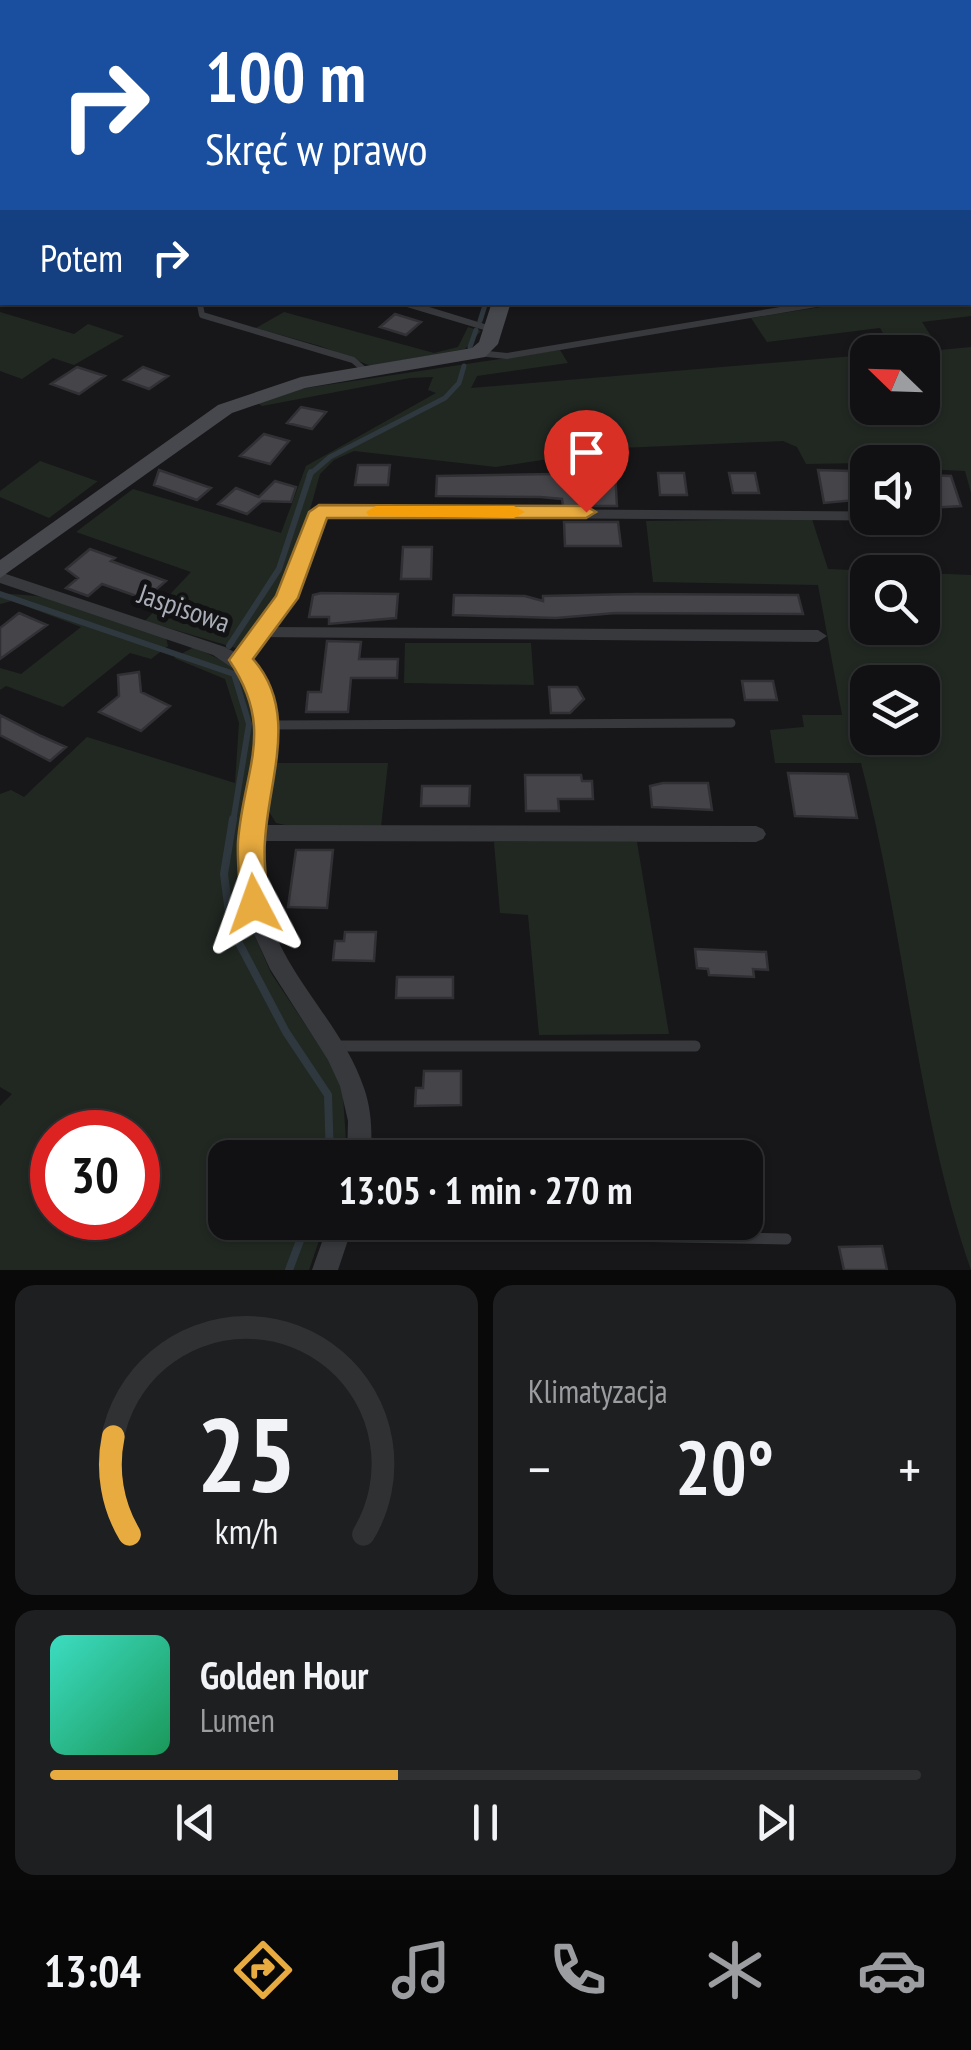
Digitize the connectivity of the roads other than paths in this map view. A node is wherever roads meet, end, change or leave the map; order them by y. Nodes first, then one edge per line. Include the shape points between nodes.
1 (200, 305) edge
2 (407, 305) edge
3 (501, 305) edge
4 (810, 305) edge
5 (494, 328) junction
6 (478, 353) junction
7 (368, 373) junction
8 (850, 516) edge
9 (0, 574) edge
10 (264, 633) junction
11 (818, 636) dead end
12 (240, 660) junction
13 (732, 723) dead end
14 (266, 725) junction
15 (253, 834) junction
16 (756, 834) dead end
17 (333, 1046) junction
18 (695, 1046) dead end
19 (359, 1140) edge
20 (763, 1238) edge
21 (786, 1239) dead end
22 (335, 1240) edge
23 (325, 1270) edge

1 - 7 lane via 202,315 353,360
2 - 5 street
3 - 5 street
4 - 6 lane via 506,356
5 - 6 street
6 - 7 street
7 - 9 street via 301,383 226,410
8 - 10 lane via 319,512 286,598
9 - 12 street, Jaspisowa
10 - 11 street
10 - 12 lane
12 - 14 street, Jaspisowa via 254,676
13 - 14 lane
14 - 15 street, Jaspisowa
15 - 16 street
15 - 17 street, Jaspisowa via 250,876 263,930
17 - 18 lane
17 - 19 street, Jaspisowa via 359,1108
20 - 21 lane
22 - 23 street

